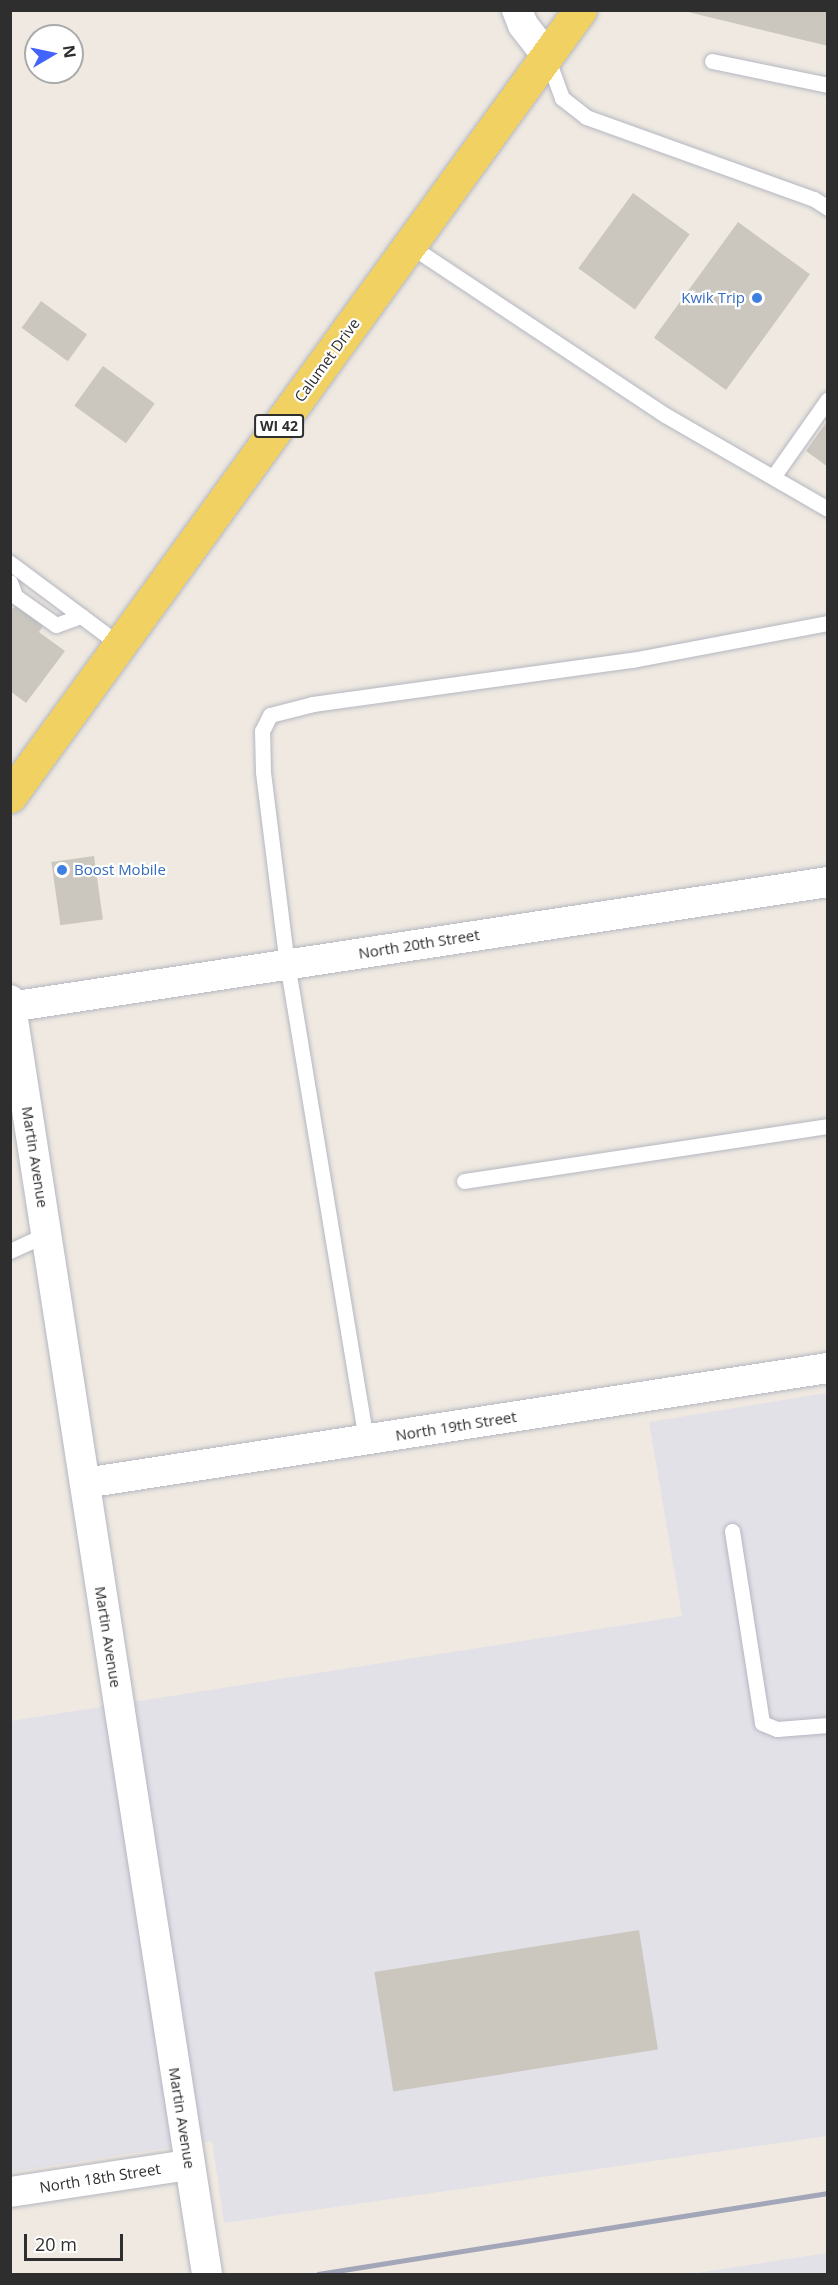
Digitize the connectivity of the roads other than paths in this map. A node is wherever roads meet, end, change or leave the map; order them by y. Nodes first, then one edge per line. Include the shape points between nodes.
1 (517, 10) edge
2 (580, 10) edge
3 (546, 54) junction
4 (712, 61) dead end
5 (828, 84) edge
6 (828, 208) edge
7 (410, 245) junction
8 (828, 399) edge
9 (773, 477) junction
10 (828, 509) edge
11 (10, 563) edge
12 (10, 582) edge
13 (81, 616) junction
14 (828, 623) edge
15 (120, 645) junction
16 (10, 796) edge
17 (828, 882) edge
18 (287, 965) junction
19 (11, 1005) edge
20 (828, 1126) edge
21 (464, 1181) dead end
22 (46, 1234) junction
23 (10, 1251) edge
24 (828, 1368) edge
25 (366, 1440) junction
26 (85, 1483) junction
27 (732, 1531) dead end
28 (828, 1725) edge
29 (189, 2164) junction
30 (10, 2192) edge
31 (207, 2274) edge

1 - 3 street via 523,25
2 - 3 main road, Calumet Drive / WI 42
3 - 6 lane via 562,98 586,117 814,199
3 - 7 main road, Calumet Drive / WI 42
4 - 5 lane
7 - 9 lane via 665,415
7 - 15 main road, Calumet Drive / WI 42
8 - 9 lane
9 - 10 lane
11 - 13 lane
12 - 13 lane via 15,596 56,625
13 - 15 lane
14 - 18 lane via 632,660 313,704 270,715 262,731 263,771
15 - 16 main road, Calumet Drive / WI 42
17 - 18 street, North 20th Street
18 - 19 street, North 20th Street
18 - 25 lane
19 - 22 street, Martin Avenue
20 - 21 lane
22 - 23 lane
22 - 26 street, Martin Avenue
24 - 25 street, North 19th Street
25 - 26 street, North 19th Street
26 - 29 street, Martin Avenue
27 - 28 lane via 762,1723 777,1729
29 - 30 street, North 18th Street
29 - 31 street, Martin Avenue

